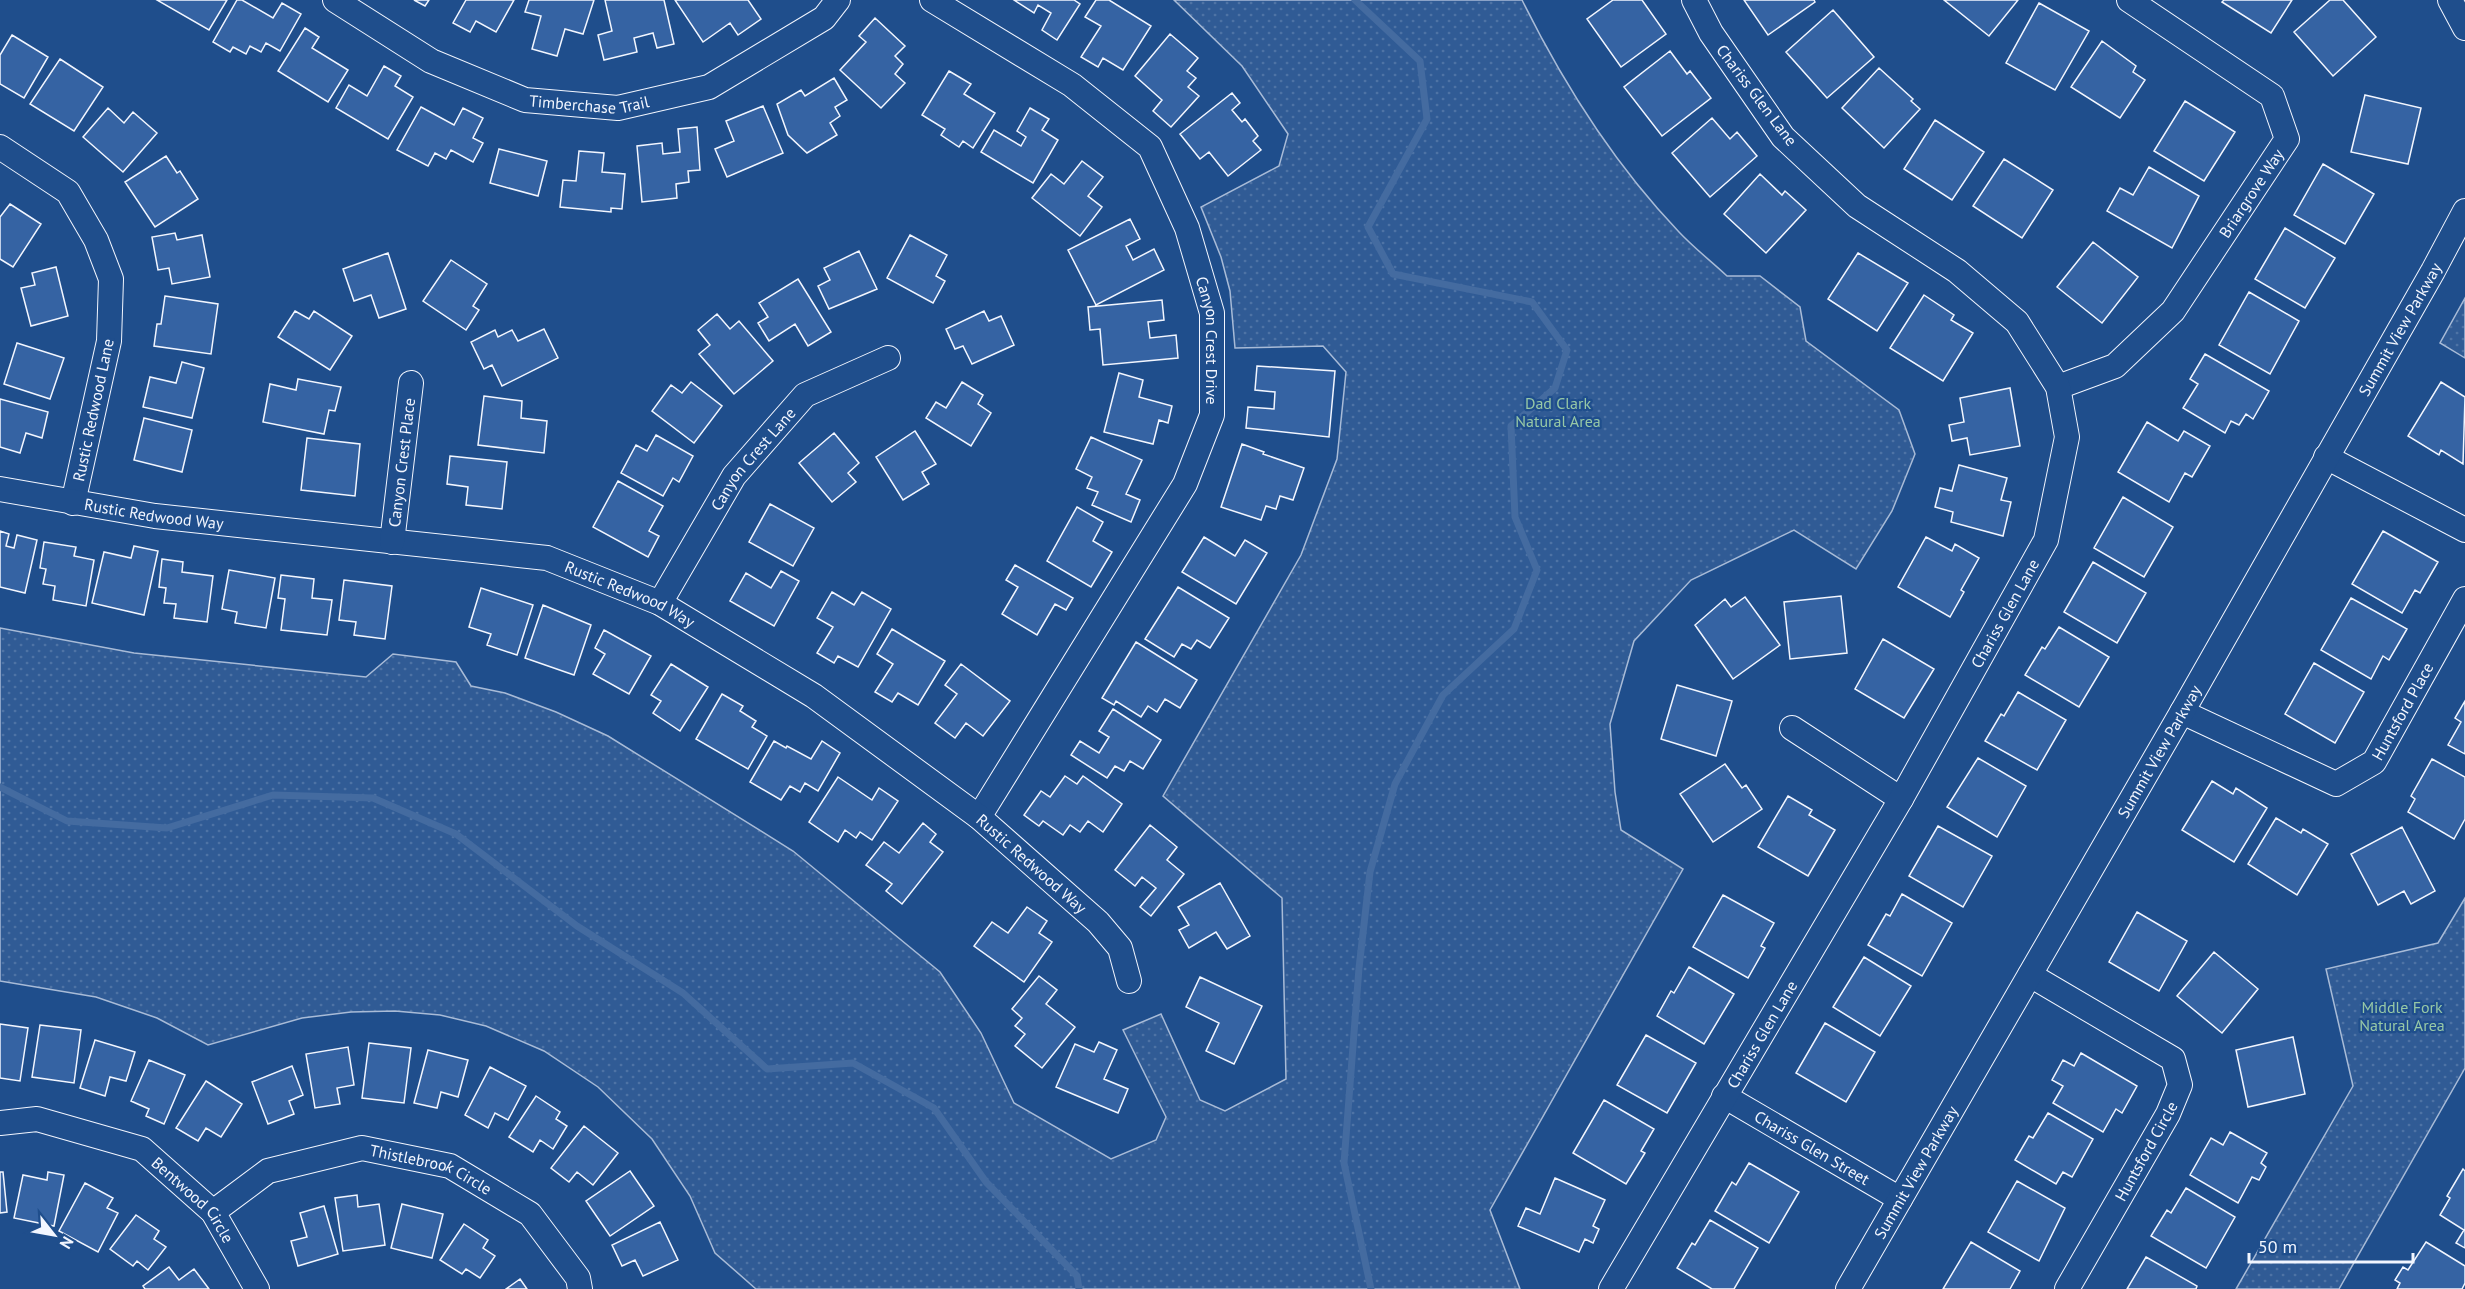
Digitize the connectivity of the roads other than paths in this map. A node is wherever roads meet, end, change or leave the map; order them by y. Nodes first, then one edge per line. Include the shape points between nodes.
1 (335, 0) edge
2 (838, 0) edge
3 (932, 0) edge
4 (1694, 0) edge
5 (2129, 0) edge
6 (2450, 0) edge
7 (2465, 28) edge
8 (0, 147) edge
9 (2465, 211) edge
10 (888, 358) dead end
11 (411, 383) dead end
12 (2058, 387) junction
13 (2326, 457) junction
14 (0, 489) edge
15 (73, 503) junction
16 (2465, 530) edge
17 (392, 542) junction
18 (2465, 600) edge
19 (660, 603) junction
20 (2182, 712) junction
21 (1792, 728) dead end
22 (1902, 799) junction
23 (979, 817) junction
24 (2030, 975) junction
25 (1130, 981) dead end
26 (1724, 1096) junction
27 (0, 1123) edge
28 (1900, 1199) junction
29 (213, 1212) junction
30 (257, 1289) edge
31 (579, 1289) edge
32 (1611, 1289) edge
33 (1848, 1289) edge
34 (2067, 1289) edge

1 - 2 street, Timberchase Trail via 431,61 525,100 618,108 709,87 824,18
3 - 23 street, Canyon Crest Drive via 1072,85 1150,147 1187,228 1212,313 1212,415 1185,484
4 - 12 street, Chariss Glen Lane via 1711,33 1783,137 1857,206 1957,271 2017,322
5 - 12 street, Briargrove Way via 2272,96 2287,139 2173,311 2115,366
6 - 7 street
8 - 15 street, Rustic Redwood Lane via 68,192 96,240 111,279 109,341
9 - 13 street, Summit View Parkway
10 - 19 street, Canyon Crest Lane via 805,395 734,476
11 - 17 street, Canyon Crest Place
12 - 22 street, Chariss Glen Lane via 2067,437 2046,540
13 - 16 street
13 - 20 street, Summit View Parkway
14 - 15 street, Rustic Redwood Way
15 - 17 street, Rustic Redwood Way
17 - 19 street, Rustic Redwood Way via 547,558
18 - 20 street, Huntsford Place via 2374,762 2336,784
19 - 23 street, Rustic Redwood Way via 814,696
20 - 24 street, Summit View Parkway
21 - 22 street
22 - 26 street, Chariss Glen Lane
23 - 25 street, Rustic Redwood Way via 1098,922 1120,948
24 - 28 street, Summit View Parkway
24 - 34 street, Huntsford Circle via 2173,1059 2180,1085 2168,1114
26 - 28 street, Chariss Glen Street
26 - 32 street, Chariss Glen Lane
27 - 29 street, Bentwood Circle via 36,1119 142,1149
28 - 33 street, Summit View Parkway
29 - 30 street, Bentwood Circle
29 - 31 street, Thistlebrook Circle via 268,1171 362,1148 450,1166 530,1214 578,1278

